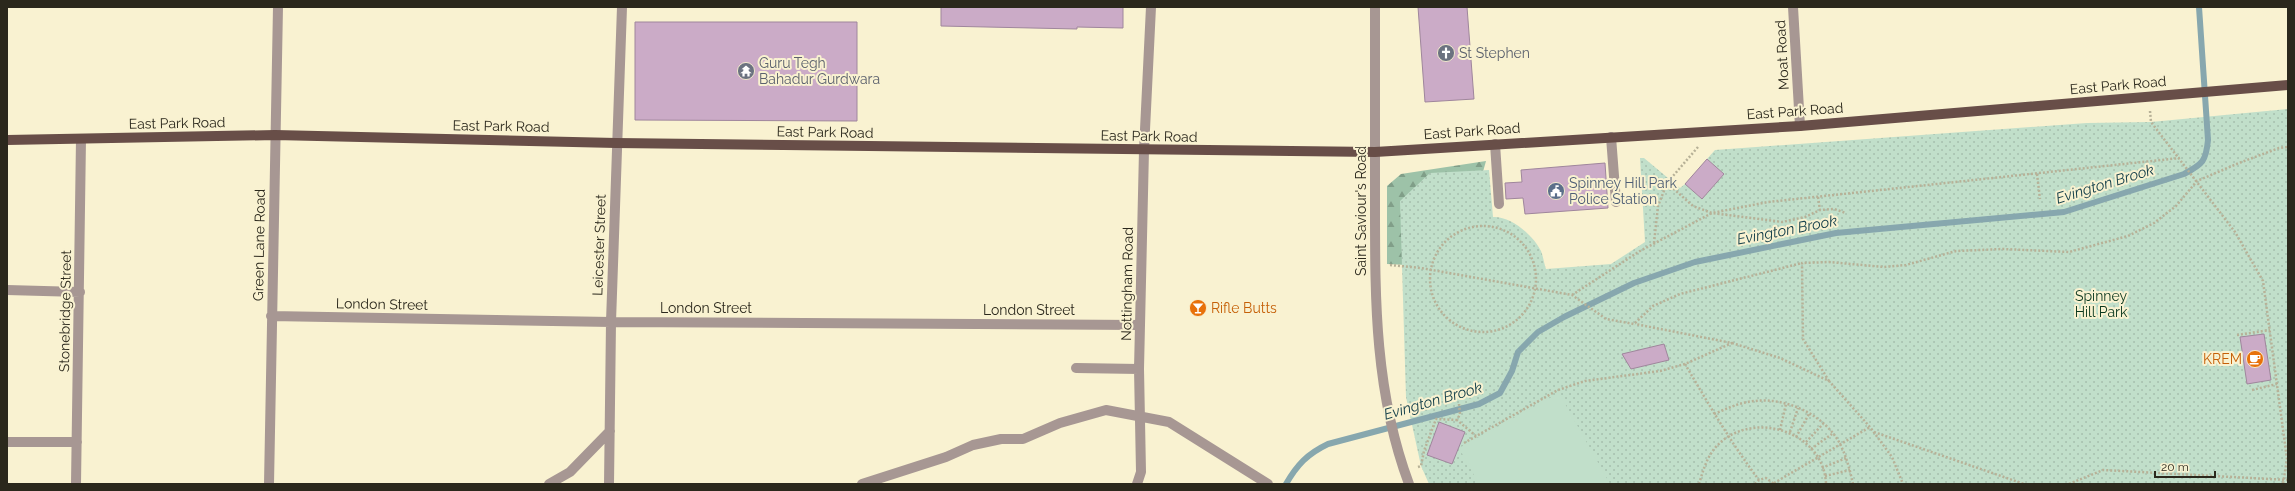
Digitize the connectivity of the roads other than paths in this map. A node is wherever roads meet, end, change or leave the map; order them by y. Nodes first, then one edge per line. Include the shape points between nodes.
1 (278, 7) edge
2 (622, 7) edge
3 (1151, 7) edge
4 (1375, 7) edge
5 (1793, 7) edge
6 (2288, 85) edge
7 (1800, 126) junction
8 (275, 135) junction
9 (1612, 137) junction
10 (81, 139) junction
11 (7, 140) edge
12 (616, 143) junction
13 (1495, 144) junction
14 (1144, 150) junction
15 (1375, 152) junction
16 (1616, 202) dead end
17 (1499, 204) dead end
18 (7, 290) edge
19 (80, 292) junction
20 (271, 316) junction
21 (611, 322) junction
22 (1140, 325) junction
23 (1076, 368) dead end
24 (1139, 369) junction
25 (1141, 416) junction
26 (610, 431) junction
27 (7, 442) edge
28 (77, 442) junction
29 (76, 484) edge
30 (269, 484) edge
31 (549, 484) edge
32 (609, 484) edge
33 (862, 484) edge
34 (1137, 484) edge
35 (1268, 484) edge
36 (1409, 484) edge

1 - 8 street, Green Lane Road
2 - 12 street, Leicester Street
3 - 14 street, Nottingham Road
4 - 15 street, Saint Saviour's Road
5 - 7 street, Moat Road
6 - 7 main road, East Park Road
7 - 9 main road, East Park Road
8 - 10 main road, East Park Road
8 - 12 main road, East Park Road
8 - 20 street, Green Lane Road
9 - 13 main road, East Park Road
9 - 16 street
10 - 11 main road, East Park Road
10 - 19 street, Stonebridge Street
12 - 14 main road, East Park Road
12 - 21 street, Leicester Street
13 - 15 main road, East Park Road
13 - 17 street
14 - 15 main road, East Park Road
14 - 22 street, Nottingham Road
15 - 36 street, Saint Saviour's Road via 1378,346 1388,414
18 - 19 street
19 - 28 street, Stonebridge Street
20 - 21 street, London Street
20 - 30 street, Green Lane Road
21 - 22 street, London Street
21 - 26 street, Leicester Street
22 - 24 street, Nottingham Road
23 - 24 street
24 - 25 street, Nottingham Road
25 - 33 street via 1106,410 1060,423 1023,439 1001,439 973,445 946,457
25 - 34 street, Nottingham Road via 1141,472
25 - 35 street via 1170,422
26 - 31 street via 570,472
26 - 32 street, Leicester Street
27 - 28 street
28 - 29 street, Stonebridge Street

